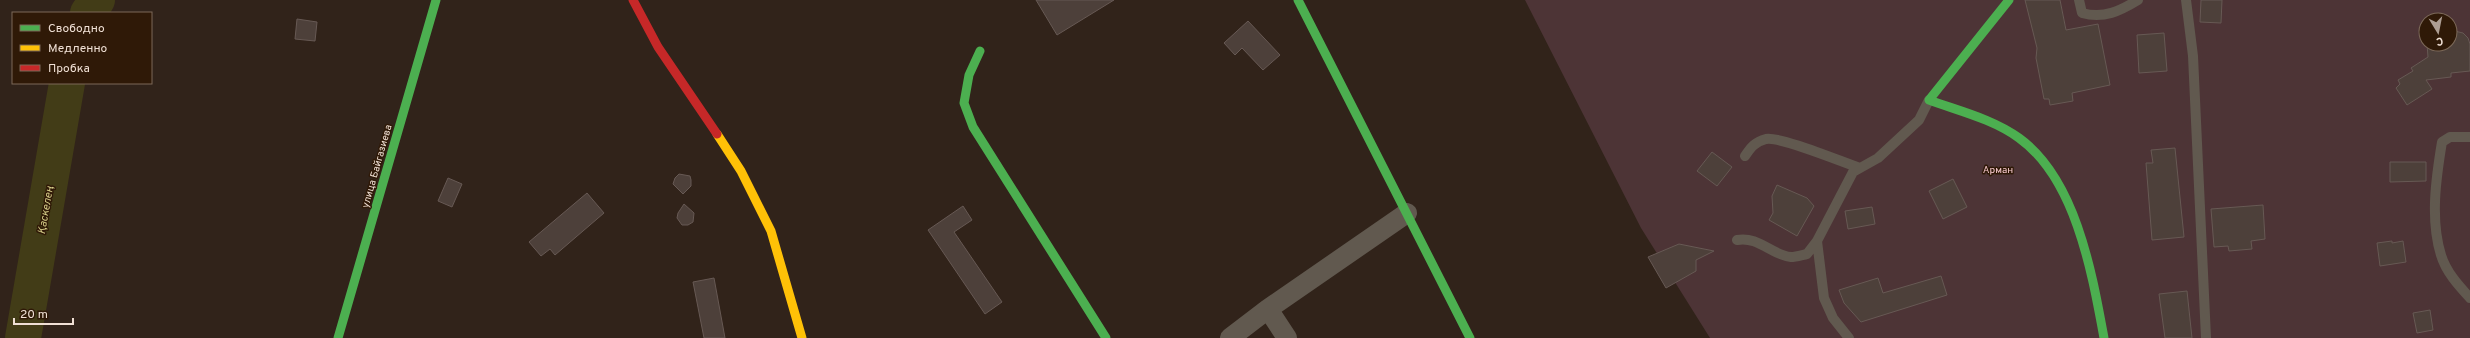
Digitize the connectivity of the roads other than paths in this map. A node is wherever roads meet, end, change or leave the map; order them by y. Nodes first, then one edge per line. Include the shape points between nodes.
1 (436, 0) edge
2 (633, 0) edge
3 (1298, 0) edge
4 (2009, 0) edge
5 (2079, 0) edge
6 (2138, 0) edge
7 (2186, 0) edge
8 (980, 51) dead end
9 (1929, 100) junction
10 (2470, 136) edge
11 (1745, 156) dead end
12 (1860, 168) junction
13 (1407, 213) junction
14 (1737, 240) dead end
15 (1817, 241) junction
16 (2470, 298) edge
17 (1268, 309) junction
18 (338, 338) edge
19 (802, 338) edge
20 (1106, 338) edge
21 (1230, 338) edge
22 (1287, 338) edge
23 (1470, 338) edge
24 (1849, 338) edge
25 (2104, 338) edge
26 (2206, 338) edge

1 - 18 street, улица Байгазиева
2 - 19 street via 658,47 742,171 771,231
3 - 13 street
4 - 9 street
5 - 6 lane via 2082,14 2094,16 2112,15
7 - 26 lane via 2193,56
8 - 20 street via 968,74 964,103 973,126
9 - 12 lane via 1919,120 1878,158
9 - 25 street via 1999,127 2028,145 2055,180 2082,242 2096,288
10 - 16 lane via 2450,137 2442,142 2437,172 2436,229 2441,256 2453,280
11 - 12 lane via 1752,145 1768,139 1816,151
12 - 15 lane via 1853,172
13 - 17 street
13 - 23 street
14 - 15 lane via 1758,241 1791,257 1807,254
15 - 24 lane via 1824,298 1833,318
17 - 21 street
17 - 22 street

